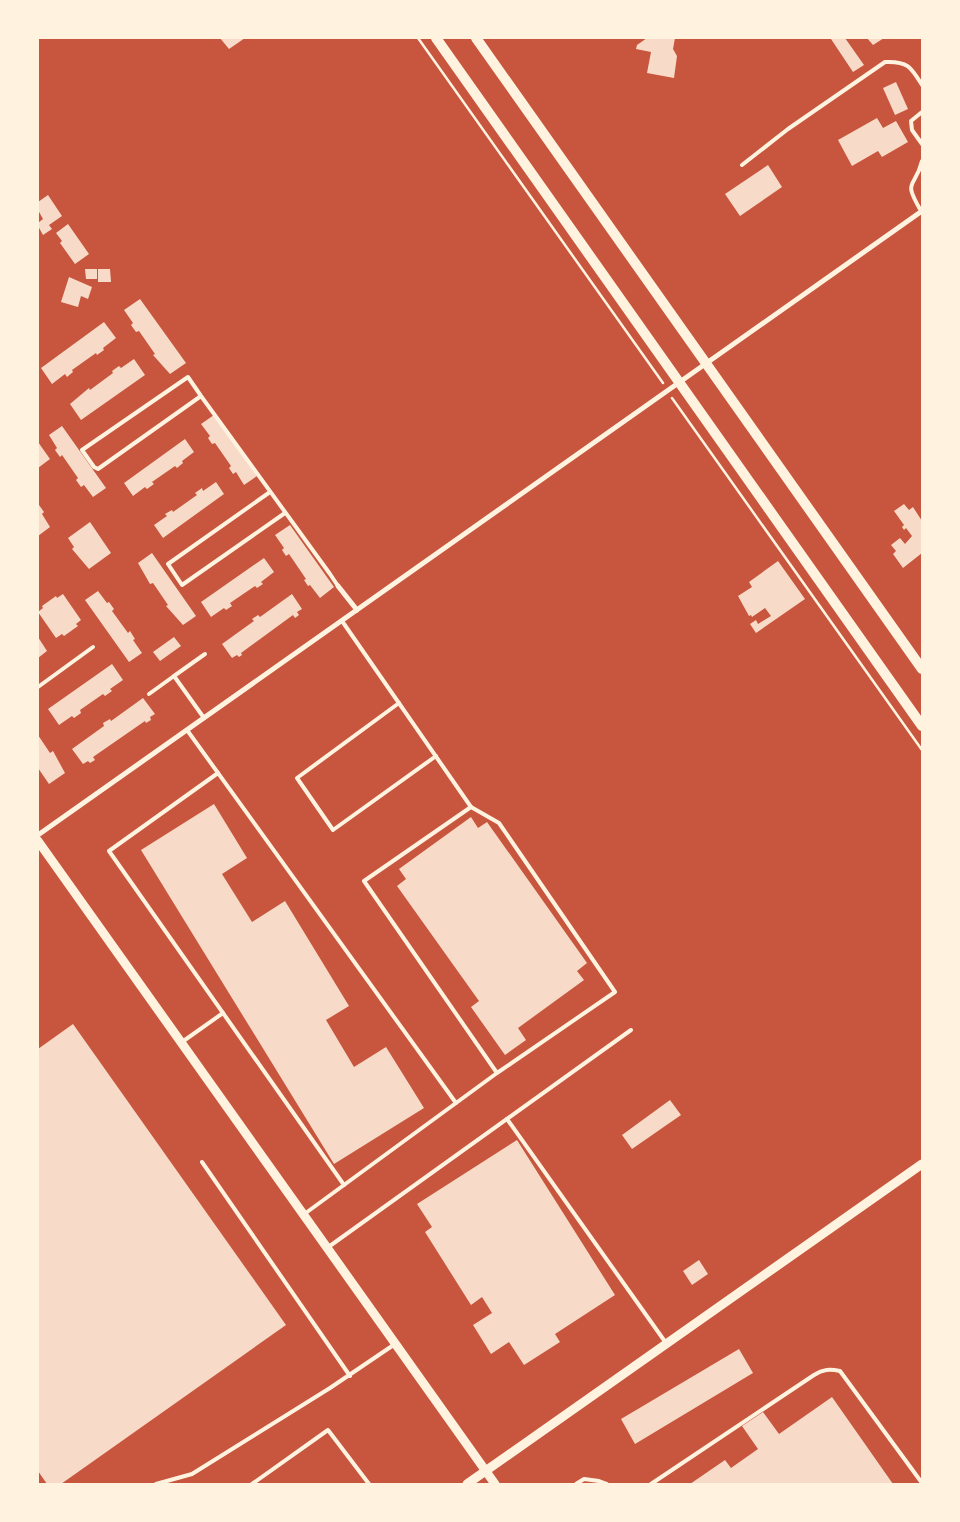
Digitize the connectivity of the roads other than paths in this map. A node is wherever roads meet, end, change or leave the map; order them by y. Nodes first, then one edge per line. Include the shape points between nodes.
1 (436, 38) edge
2 (476, 38) edge
3 (922, 85) edge
4 (922, 112) edge
5 (922, 144) edge
6 (922, 161) edge
7 (742, 165) dead end
8 (922, 211) edge
9 (707, 364) junction
10 (680, 383) junction
11 (201, 396) junction
12 (270, 492) junction
13 (285, 513) junction
14 (338, 586) joint
15 (357, 610) junction
16 (342, 621) junction
17 (94, 647) dead end
18 (205, 654) dead end
19 (922, 669) edge
20 (174, 676) junction
21 (38, 687) edge
22 (149, 694) dead end
23 (399, 702) junction
24 (204, 718) junction
25 (922, 726) edge
26 (187, 730) junction
27 (436, 756) junction
28 (218, 773) junction
29 (472, 807) junction
30 (38, 835) edge
31 (38, 841) edge
32 (223, 1013) junction
33 (632, 1030) dead end
34 (181, 1043) junction
35 (497, 1073) junction
36 (456, 1103) junction
37 (507, 1119) junction
38 (202, 1162) dead end
39 (922, 1164) edge
40 (344, 1185) junction
41 (303, 1215) junction
42 (327, 1248) junction
43 (395, 1344) junction
44 (667, 1344) junction
45 (350, 1376) junction
46 (486, 1471) junction
47 (156, 1484) edge
48 (252, 1484) edge
49 (369, 1484) edge
50 (467, 1484) edge
51 (495, 1484) edge
52 (576, 1484) edge
53 (607, 1484) edge
54 (651, 1484) edge
55 (922, 1484) edge

1 - 10 main road
2 - 9 main road
3 - 7 lane via 911,67 885,62
4 - 5 lane via 911,121 912,130
6 - 8 lane via 911,182 911,193
8 - 9 street
9 - 10 street
9 - 19 main road
10 - 15 street
10 - 25 main road
11 - 11 lane via 188,377 82,450 98,468
11 - 12 lane
12 - 13 lane
12 - 13 lane via 168,564 182,585
13 - 14 lane
14 - 15 street
15 - 16 street
16 - 23 lane
16 - 24 street
17 - 21 lane
18 - 20 lane
20 - 22 lane
20 - 24 lane
23 - 27 lane
23 - 27 lane via 297,778 333,830
24 - 26 street
26 - 28 lane
26 - 30 street
27 - 29 lane
28 - 32 lane via 109,851
28 - 36 lane
29 - 35 lane via 364,881
29 - 35 lane via 499,823 615,992
31 - 34 street
32 - 34 lane
32 - 40 lane
33 - 37 lane
34 - 41 street
35 - 36 lane
36 - 40 lane
37 - 42 lane
37 - 44 lane
38 - 45 lane
39 - 44 street
40 - 41 lane
41 - 42 street
42 - 43 street
43 - 45 lane
43 - 46 street
44 - 46 street
45 - 47 lane via 192,1474
46 - 50 street
46 - 51 street
48 - 49 lane via 328,1430
52 - 53 lane via 584,1479
54 - 55 lane via 821,1370 832,1369 840,1371

